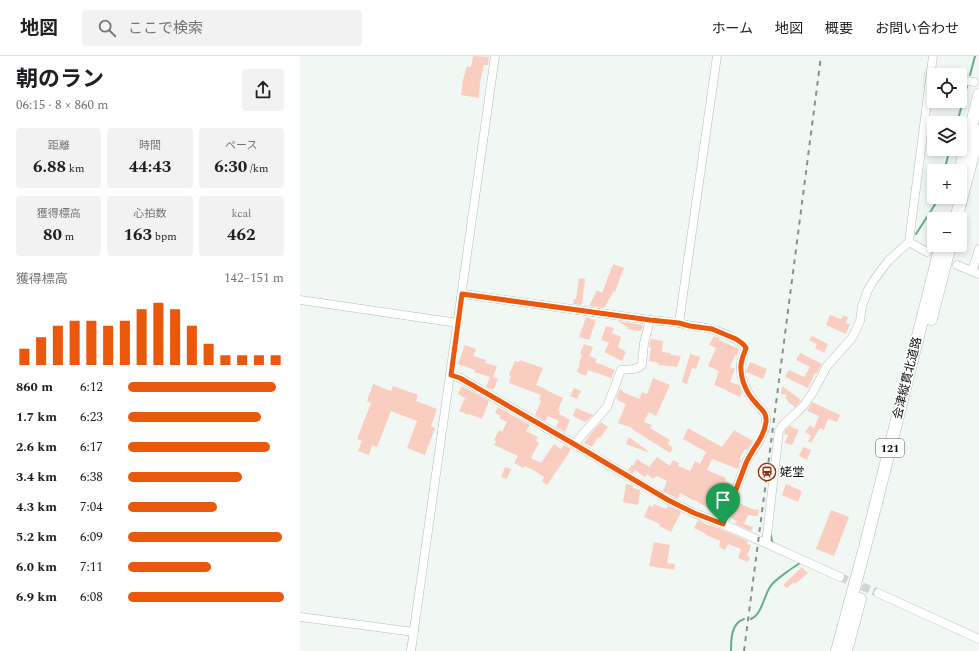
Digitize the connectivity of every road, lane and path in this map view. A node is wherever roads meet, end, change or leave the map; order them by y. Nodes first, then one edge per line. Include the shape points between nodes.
1 (495, 56) edge
2 (717, 56) edge
3 (933, 56) edge
4 (932, 68) edge
5 (967, 81) edge
6 (974, 82) dead end
7 (979, 95) edge
8 (928, 108) edge
9 (979, 131) edge
10 (962, 164) edge
11 (958, 212) edge
12 (909, 242) junction
13 (979, 249) edge
14 (927, 252) dead end
15 (939, 252) edge
16 (948, 252) edge
17 (958, 265) dead end
18 (976, 273) edge
19 (462, 294) junction
20 (300, 300) edge
21 (650, 320) junction
22 (458, 323) junction
23 (679, 323) junction
24 (451, 375) junction
25 (574, 444) junction
26 (723, 524) junction
27 (766, 543) junction
28 (840, 578) tunnel mouth
29 (878, 593) tunnel mouth
30 (300, 617) edge
31 (414, 632) junction
32 (979, 639) edge
33 (411, 651) edge
34 (837, 651) edge
35 (846, 651) edge

1 - 19 street
2 - 23 street
3 - 4 street
5 - 6 street
7 - 10 highway
8 - 12 street
9 - 11 highway
12 - 14 street
12 - 27 street via 874,280 851,339 827,366 804,405 779,431
13 - 18 street
15 - 34 highway, 会津縦貫北道路 / 121
16 - 35 highway, 会津縦貫北道路 / 121
17 - 18 street
19 - 21 street
19 - 22 street
20 - 22 street
21 - 23 street
21 - 25 street via 642,364 637,369 621,370 606,409
22 - 24 street
23 - 26 street via 712,329 743,344 746,348 741,361 743,382 766,418 762,438 750,456
24 - 25 street
24 - 31 street
25 - 26 street via 668,500
26 - 27 street
27 - 28 street
29 - 32 street
30 - 31 street
31 - 33 street

